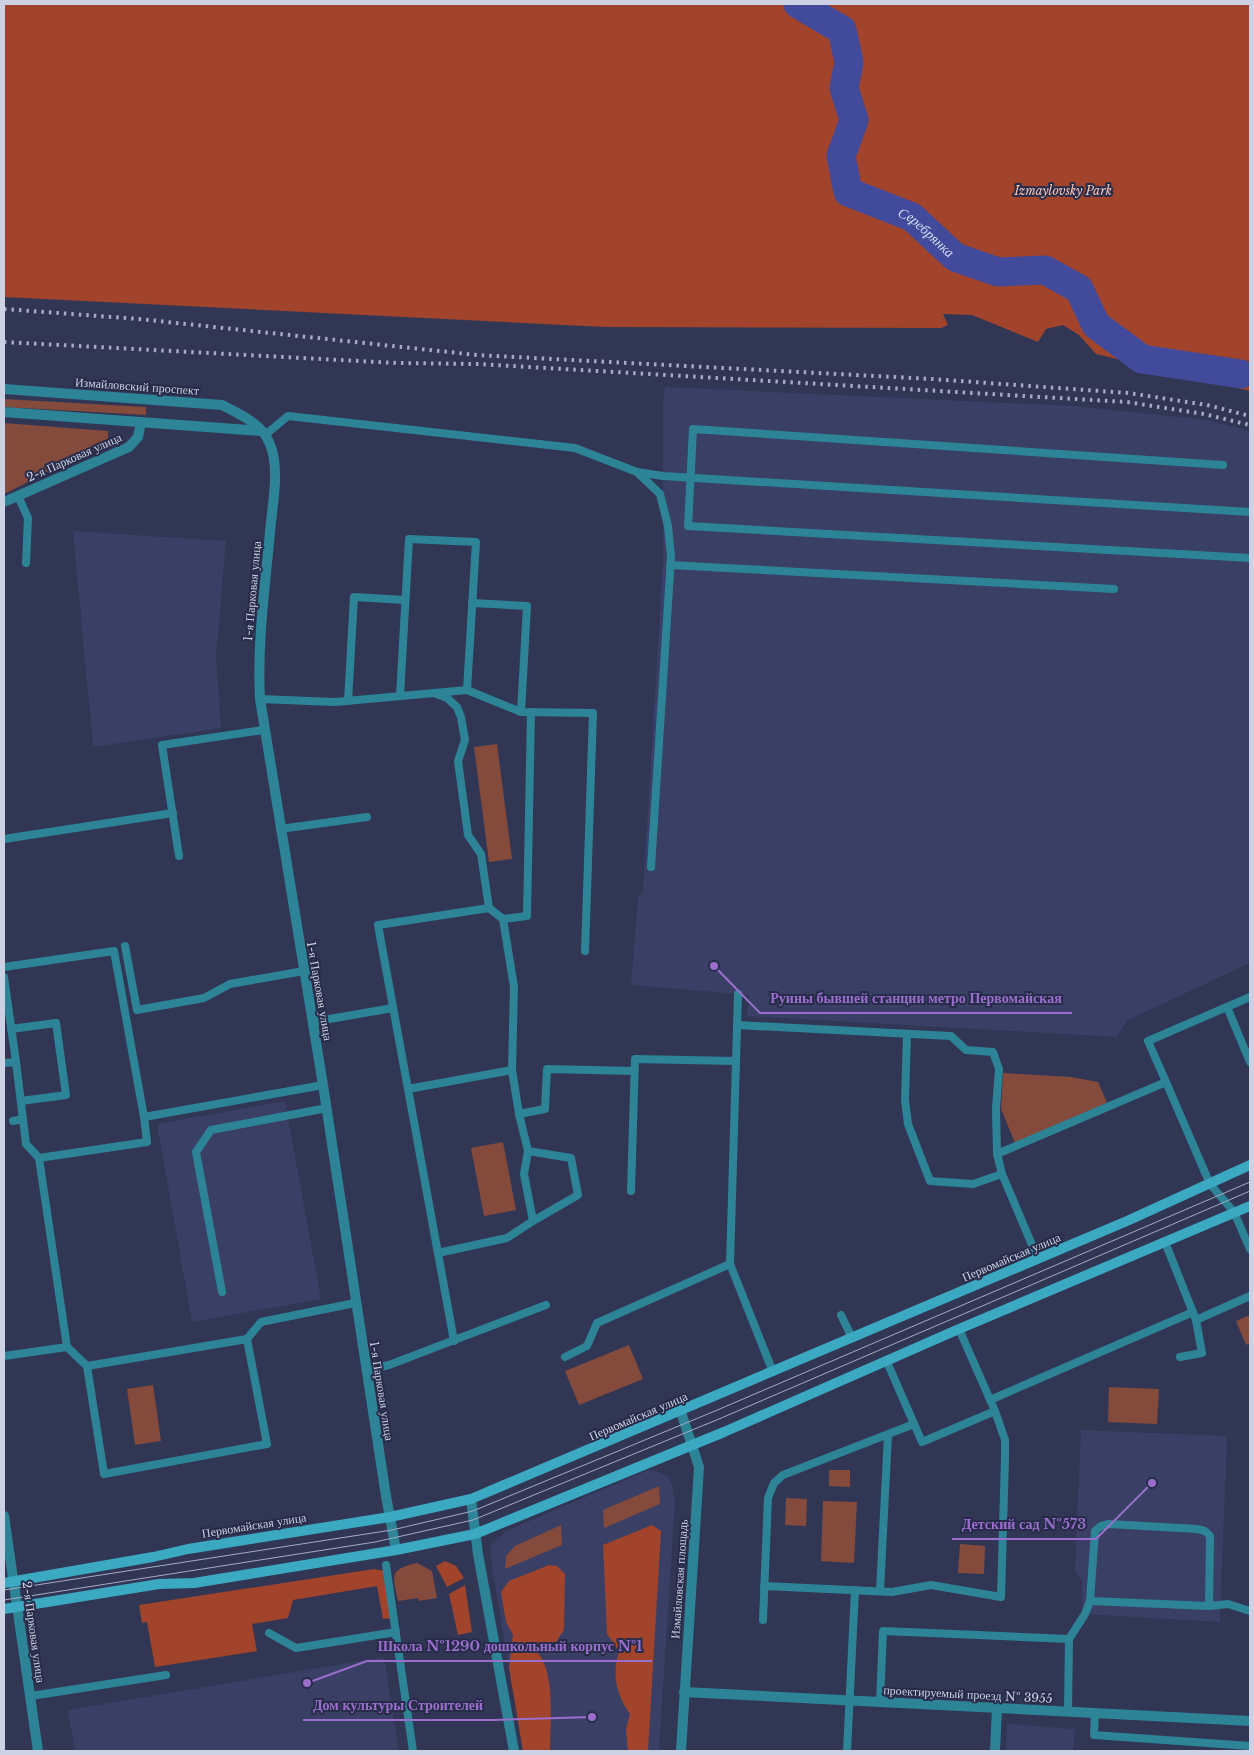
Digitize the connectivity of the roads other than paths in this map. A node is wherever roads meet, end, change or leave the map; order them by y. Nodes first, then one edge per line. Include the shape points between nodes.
1 (4, 390) edge
2 (4, 412) edge
3 (142, 422) junction
4 (263, 433) junction
5 (1223, 465) dead end
6 (637, 472) junction
7 (690, 478) junction
8 (18, 496) junction
9 (4, 502) edge
10 (1250, 512) edge
11 (1250, 558) edge
12 (26, 563) dead end
13 (670, 565) junction
14 (1114, 589) dead end
15 (406, 600) junction
16 (472, 603) junction
17 (467, 690) junction
18 (434, 693) junction
19 (400, 696) junction
20 (260, 699) junction
21 (348, 701) junction
22 (521, 712) junction
23 (531, 712) junction
24 (263, 730) junction
25 (173, 813) junction
26 (367, 817) dead end
27 (280, 829) junction
28 (4, 839) edge
29 (179, 856) dead end
30 (651, 867) dead end
31 (489, 908) junction
32 (502, 919) junction
33 (125, 946) dead end
34 (585, 951) dead end
35 (4, 967) edge
36 (304, 971) junction
37 (4, 977) edge
38 (738, 994) dead end
39 (1250, 997) edge
40 (1226, 1007) junction
41 (393, 1008) junction
42 (7, 1019) edge
43 (312, 1022) junction
44 (737, 1025) junction
45 (11, 1029) junction
46 (907, 1034) junction
47 (735, 1061) junction
48 (16, 1062) junction
49 (1250, 1062) edge
50 (4, 1063) edge
51 (512, 1070) junction
52 (634, 1071) junction
53 (1166, 1082) junction
54 (323, 1085) junction
55 (408, 1089) junction
56 (21, 1101) junction
57 (326, 1108) junction
58 (519, 1114) junction
59 (144, 1117) junction
60 (23, 1119) junction
61 (13, 1121) dead end
62 (528, 1151) junction
63 (997, 1154) junction
64 (39, 1158) junction
65 (1250, 1165) edge
66 (1002, 1174) junction
67 (918, 1175) dead end
68 (930, 1181) junction
69 (1210, 1184) junction
70 (632, 1191) dead end
71 (1250, 1206) edge
72 (1234, 1212) junction
73 (533, 1221) junction
74 (1165, 1242) junction
75 (1250, 1249) edge
76 (438, 1253) junction
77 (1038, 1259) junction
78 (730, 1264) junction
79 (222, 1292) dead end
80 (1250, 1296) edge
81 (355, 1303) junction
82 (546, 1305) dead end
83 (842, 1315) dead end
84 (1194, 1316) junction
85 (959, 1329) junction
86 (852, 1338) junction
87 (247, 1339) junction
88 (454, 1341) junction
89 (67, 1347) junction
90 (4, 1356) edge
91 (565, 1357) dead end
92 (1180, 1357) dead end
93 (887, 1362) junction
94 (87, 1366) junction
95 (366, 1370) junction
96 (773, 1372) junction
97 (990, 1400) junction
98 (995, 1411) junction
99 (681, 1412) junction
100 (914, 1424) junction
101 (888, 1435) junction
102 (692, 1444) junction
103 (471, 1499) junction
104 (4, 1516) edge
105 (390, 1517) junction
106 (476, 1534) junction
107 (396, 1550) junction
108 (386, 1565) dead end
109 (9, 1582) edge
110 (764, 1586) junction
111 (855, 1590) junction
112 (880, 1591) junction
113 (1090, 1601) junction
114 (18, 1606) junction
115 (1209, 1606) junction
116 (4, 1609) edge
117 (1250, 1611) edge
118 (763, 1620) dead end
119 (396, 1632) junction
120 (269, 1633) dead end
121 (1069, 1639) junction
122 (166, 1675) dead end
123 (684, 1692) junction
124 (31, 1696) junction
125 (850, 1701) junction
126 (880, 1702) junction
127 (997, 1708) junction
128 (1068, 1711) junction
129 (1095, 1713) junction
130 (1250, 1721) edge
131 (1250, 1746) edge
132 (38, 1751) edge
133 (413, 1751) edge
134 (514, 1751) edge
135 (681, 1751) edge
136 (847, 1751) edge
137 (995, 1751) edge

1 - 4 street, Измайловский проспект via 222,406 243,416
2 - 3 street
3 - 4 street
3 - 8 street, 2-я Парковая улица via 138,436 129,447
4 - 6 lane via 288,416 575,448
4 - 20 street, 1-я Парковая улица via 273,453 274,484 260,635
5 - 7 lane via 693,429
6 - 7 lane
6 - 13 lane via 660,494 668,526
7 - 10 lane
7 - 11 lane via 688,526
8 - 9 street, 2-я Парковая улица
8 - 12 lane via 28,518
13 - 14 lane
13 - 30 lane
15 - 16 lane via 409,539 476,542
15 - 19 lane
15 - 21 lane via 354,597
16 - 17 lane
16 - 22 lane via 527,606
17 - 18 lane
17 - 22 lane
18 - 19 lane
18 - 31 lane via 452,703 461,717 464,740 458,761 468,835 481,854
19 - 21 lane
20 - 21 lane
20 - 24 street, 1-я Парковая улица
22 - 23 lane
23 - 32 lane via 527,916
23 - 34 lane via 593,714
24 - 25 lane via 162,745
24 - 27 street, 1-я Парковая улица
25 - 28 lane
25 - 29 lane
26 - 27 lane
27 - 36 street, 1-я Парковая улица
31 - 32 lane
31 - 41 lane via 378,925
32 - 51 lane via 514,987
33 - 36 lane via 136,1010 204,998 230,984
35 - 59 lane via 114,951
36 - 43 street, 1-я Парковая улица
37 - 42 lane
38 - 44 lane
39 - 40 lane
40 - 49 lane
40 - 53 lane via 1148,1041
41 - 43 lane
41 - 55 lane
42 - 45 lane
43 - 54 street, 1-я Парковая улица
44 - 46 lane
44 - 47 lane
45 - 48 lane
45 - 56 lane via 56,1023 66,1095
46 - 63 lane via 951,1036 966,1050 993,1052 999,1069
46 - 68 lane via 905,1100 908,1124
47 - 52 lane via 635,1059
47 - 78 lane
48 - 50 lane
48 - 56 lane
51 - 55 lane
51 - 58 lane
52 - 58 lane via 547,1069 545,1109
52 - 70 lane
53 - 63 lane
53 - 69 lane
54 - 57 street, 1-я Парковая улица
54 - 59 lane
55 - 76 lane
56 - 60 lane
57 - 79 lane via 211,1130 196,1152
57 - 81 street, 1-я Парковая улица
58 - 62 lane
59 - 64 lane via 147,1142
60 - 61 lane
60 - 64 lane via 26,1144
62 - 73 lane via 524,1174
62 - 73 lane via 571,1158 578,1195
63 - 66 lane
64 - 89 lane
65 - 69 main road, Первомайская улица
66 - 68 lane via 973,1184
66 - 77 lane
67 - 68 lane
69 - 72 lane
69 - 77 main road, Первомайская улица
71 - 72 main road
72 - 74 main road
72 - 75 lane
73 - 76 lane via 507,1238
74 - 84 lane
74 - 85 main road
76 - 88 lane
77 - 86 main road, Первомайская улица
78 - 91 lane via 597,1323 587,1346
78 - 96 lane
80 - 84 lane
81 - 87 lane via 261,1322
81 - 95 street, 1-я Парковая улица
82 - 88 lane
83 - 86 lane
84 - 92 lane via 1202,1353
84 - 97 lane
85 - 93 main road
85 - 97 lane
86 - 96 main road, Первомайская улица
87 - 94 lane
87 - 94 lane via 267,1444 104,1474
88 - 95 lane
89 - 90 lane
89 - 94 lane
93 - 100 lane
93 - 102 main road
95 - 105 street, 1-я Парковая улица
96 - 99 main road, Первомайская улица
97 - 98 lane
98 - 100 lane via 922,1442
98 - 112 lane via 1004,1440 1005,1458 1001,1597 931,1585
99 - 102 street, Измайловская площадь
99 - 103 main road, Первомайская улица
100 - 101 lane
101 - 110 lane via 783,1475 774,1483 768,1498
101 - 112 lane
102 - 106 main road
102 - 123 street, Измайловская площадь via 699,1467
103 - 105 main road, Первомайская улица
103 - 106 street
104 - 109 street, 2-я Парковая улица
105 - 107 street, 1-я Парковая улица
105 - 109 main road, Первомайская улица
106 - 107 main road
106 - 134 street
107 - 114 main road via 194,1583 159,1584
108 - 119 lane
109 - 114 street, 2-я Парковая улица
110 - 111 lane
110 - 118 lane
111 - 112 lane
111 - 125 lane
113 - 115 lane
113 - 115 lane via 1095,1530 1101,1526 1178,1528 1205,1531 1210,1536
113 - 121 lane via 1086,1614
114 - 116 main road
114 - 124 street, 2-я Парковая улица
115 - 117 lane via 1228,1604
119 - 120 lane via 296,1648
119 - 133 lane
121 - 126 lane via 883,1631
121 - 128 lane
122 - 124 lane
123 - 125 street, проектируемый проезд № 3955
123 - 135 street, Измайловская площадь
124 - 132 street, 2-я Парковая улица
125 - 126 street, проектируемый проезд № 3955
125 - 136 lane
126 - 127 street, проектируемый проезд № 3955
127 - 128 street, проектируемый проезд № 3955
127 - 137 street
128 - 129 street, проектируемый проезд № 3955
129 - 130 street, проектируемый проезд № 3955
129 - 131 lane via 1094,1735

